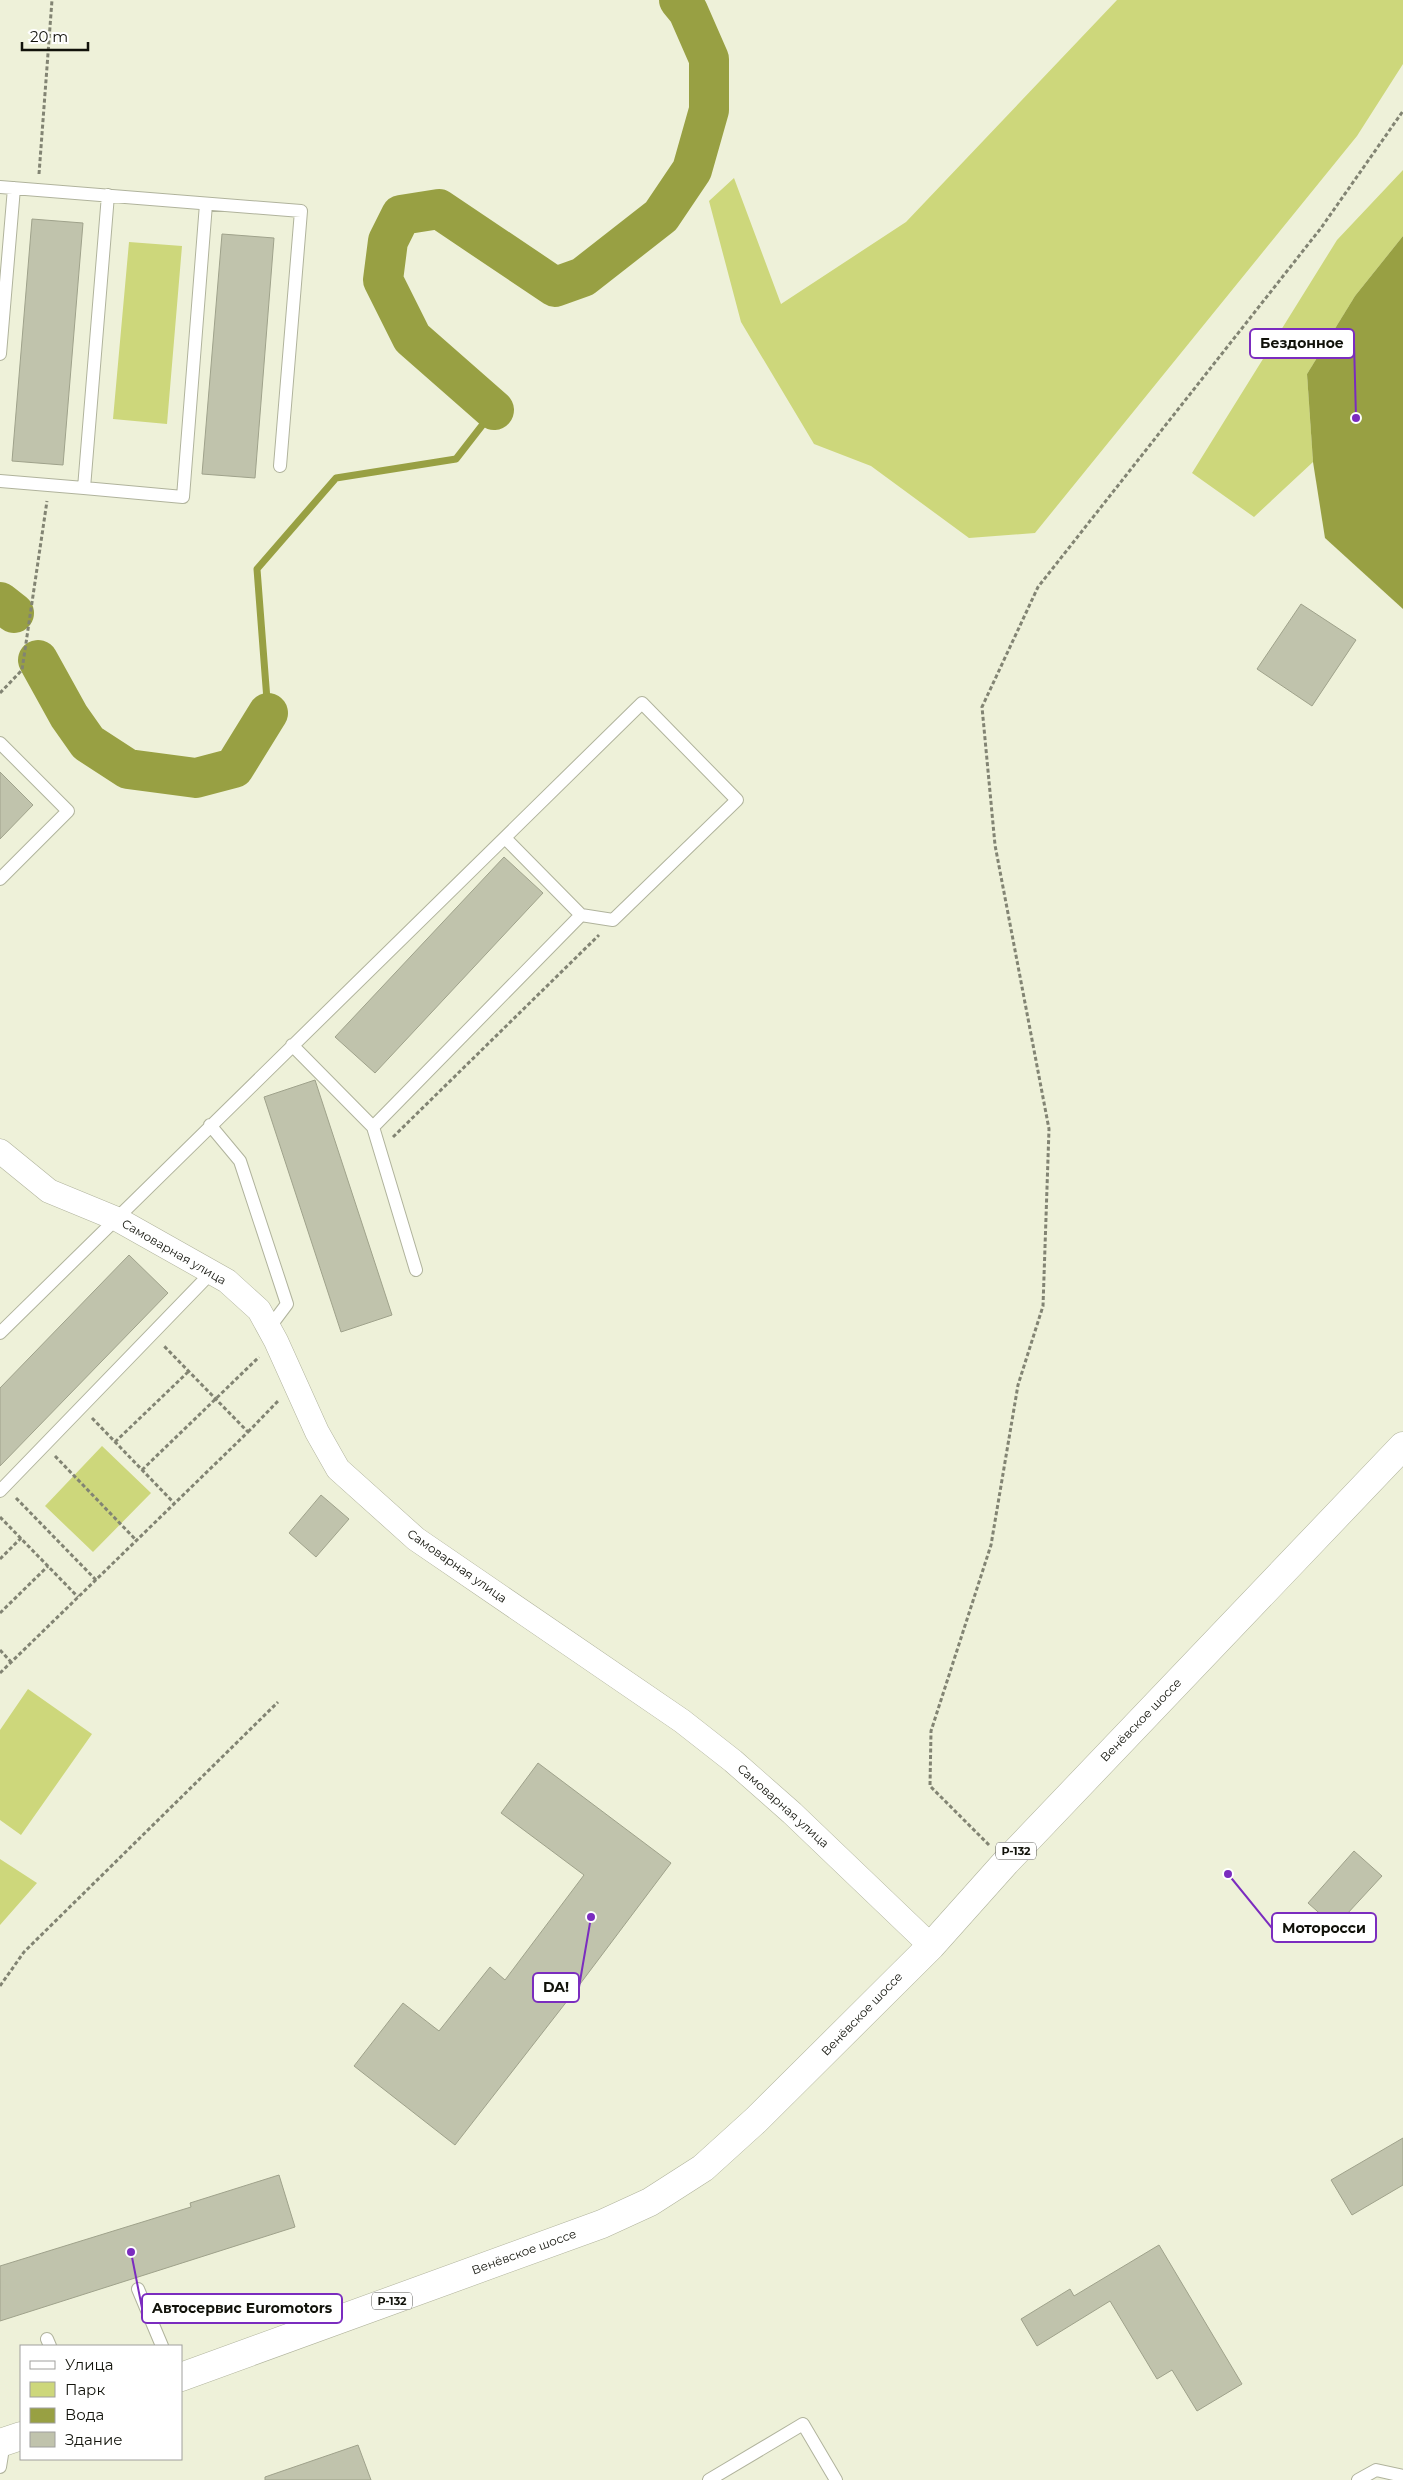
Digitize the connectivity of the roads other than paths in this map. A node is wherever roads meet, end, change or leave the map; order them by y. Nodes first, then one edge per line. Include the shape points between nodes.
1 (0, 187) edge
2 (14, 188) junction
3 (108, 196) junction
4 (206, 204) junction
5 (0, 354) edge
6 (280, 466) dead end
7 (0, 482) edge
8 (84, 488) junction
9 (0, 743) edge
10 (504, 838) junction
11 (0, 879) edge
12 (581, 916) junction
13 (292, 1045) junction
14 (210, 1125) junction
15 (373, 1128) junction
16 (0, 1151) edge
17 (117, 1219) junction
18 (416, 1270) dead end
19 (212, 1273) junction
20 (0, 1333) edge
21 (272, 1334) junction
22 (1403, 1446) edge
23 (2, 1488) edge
24 (931, 1946) junction
25 (138, 2289) dead end
26 (162, 2345) edge
27 (182, 2377) edge
28 (1403, 2476) edge
29 (709, 2480) edge
30 (836, 2480) edge
31 (1358, 2480) edge

1 - 2 lane
2 - 3 lane
2 - 5 lane
3 - 4 lane
3 - 8 lane
4 - 6 lane via 301,212
4 - 8 lane via 182,497
7 - 8 lane
9 - 11 lane via 68,811
10 - 12 lane
10 - 12 lane via 642,703 737,800 613,920
10 - 13 lane
12 - 15 lane
13 - 14 lane
13 - 15 lane
14 - 17 lane
14 - 21 lane via 240,1161 287,1304
15 - 18 lane
16 - 17 street, Самоварная улица via 49,1191
17 - 19 street, Самоварная улица
17 - 20 lane
19 - 21 street, Самоварная улица via 259,1310
19 - 23 lane
21 - 24 street, Самоварная улица via 317,1432 338,1469 416,1539 682,1721 733,1761
22 - 24 main road, Венёвское шоссе / Р-132 via 1006,1862
24 - 27 main road, Венёвское шоссе / Р-132 via 756,2120 703,2168 650,2202 602,2224
25 - 26 lane
28 - 31 lane via 1376,2470
29 - 30 lane via 803,2424

